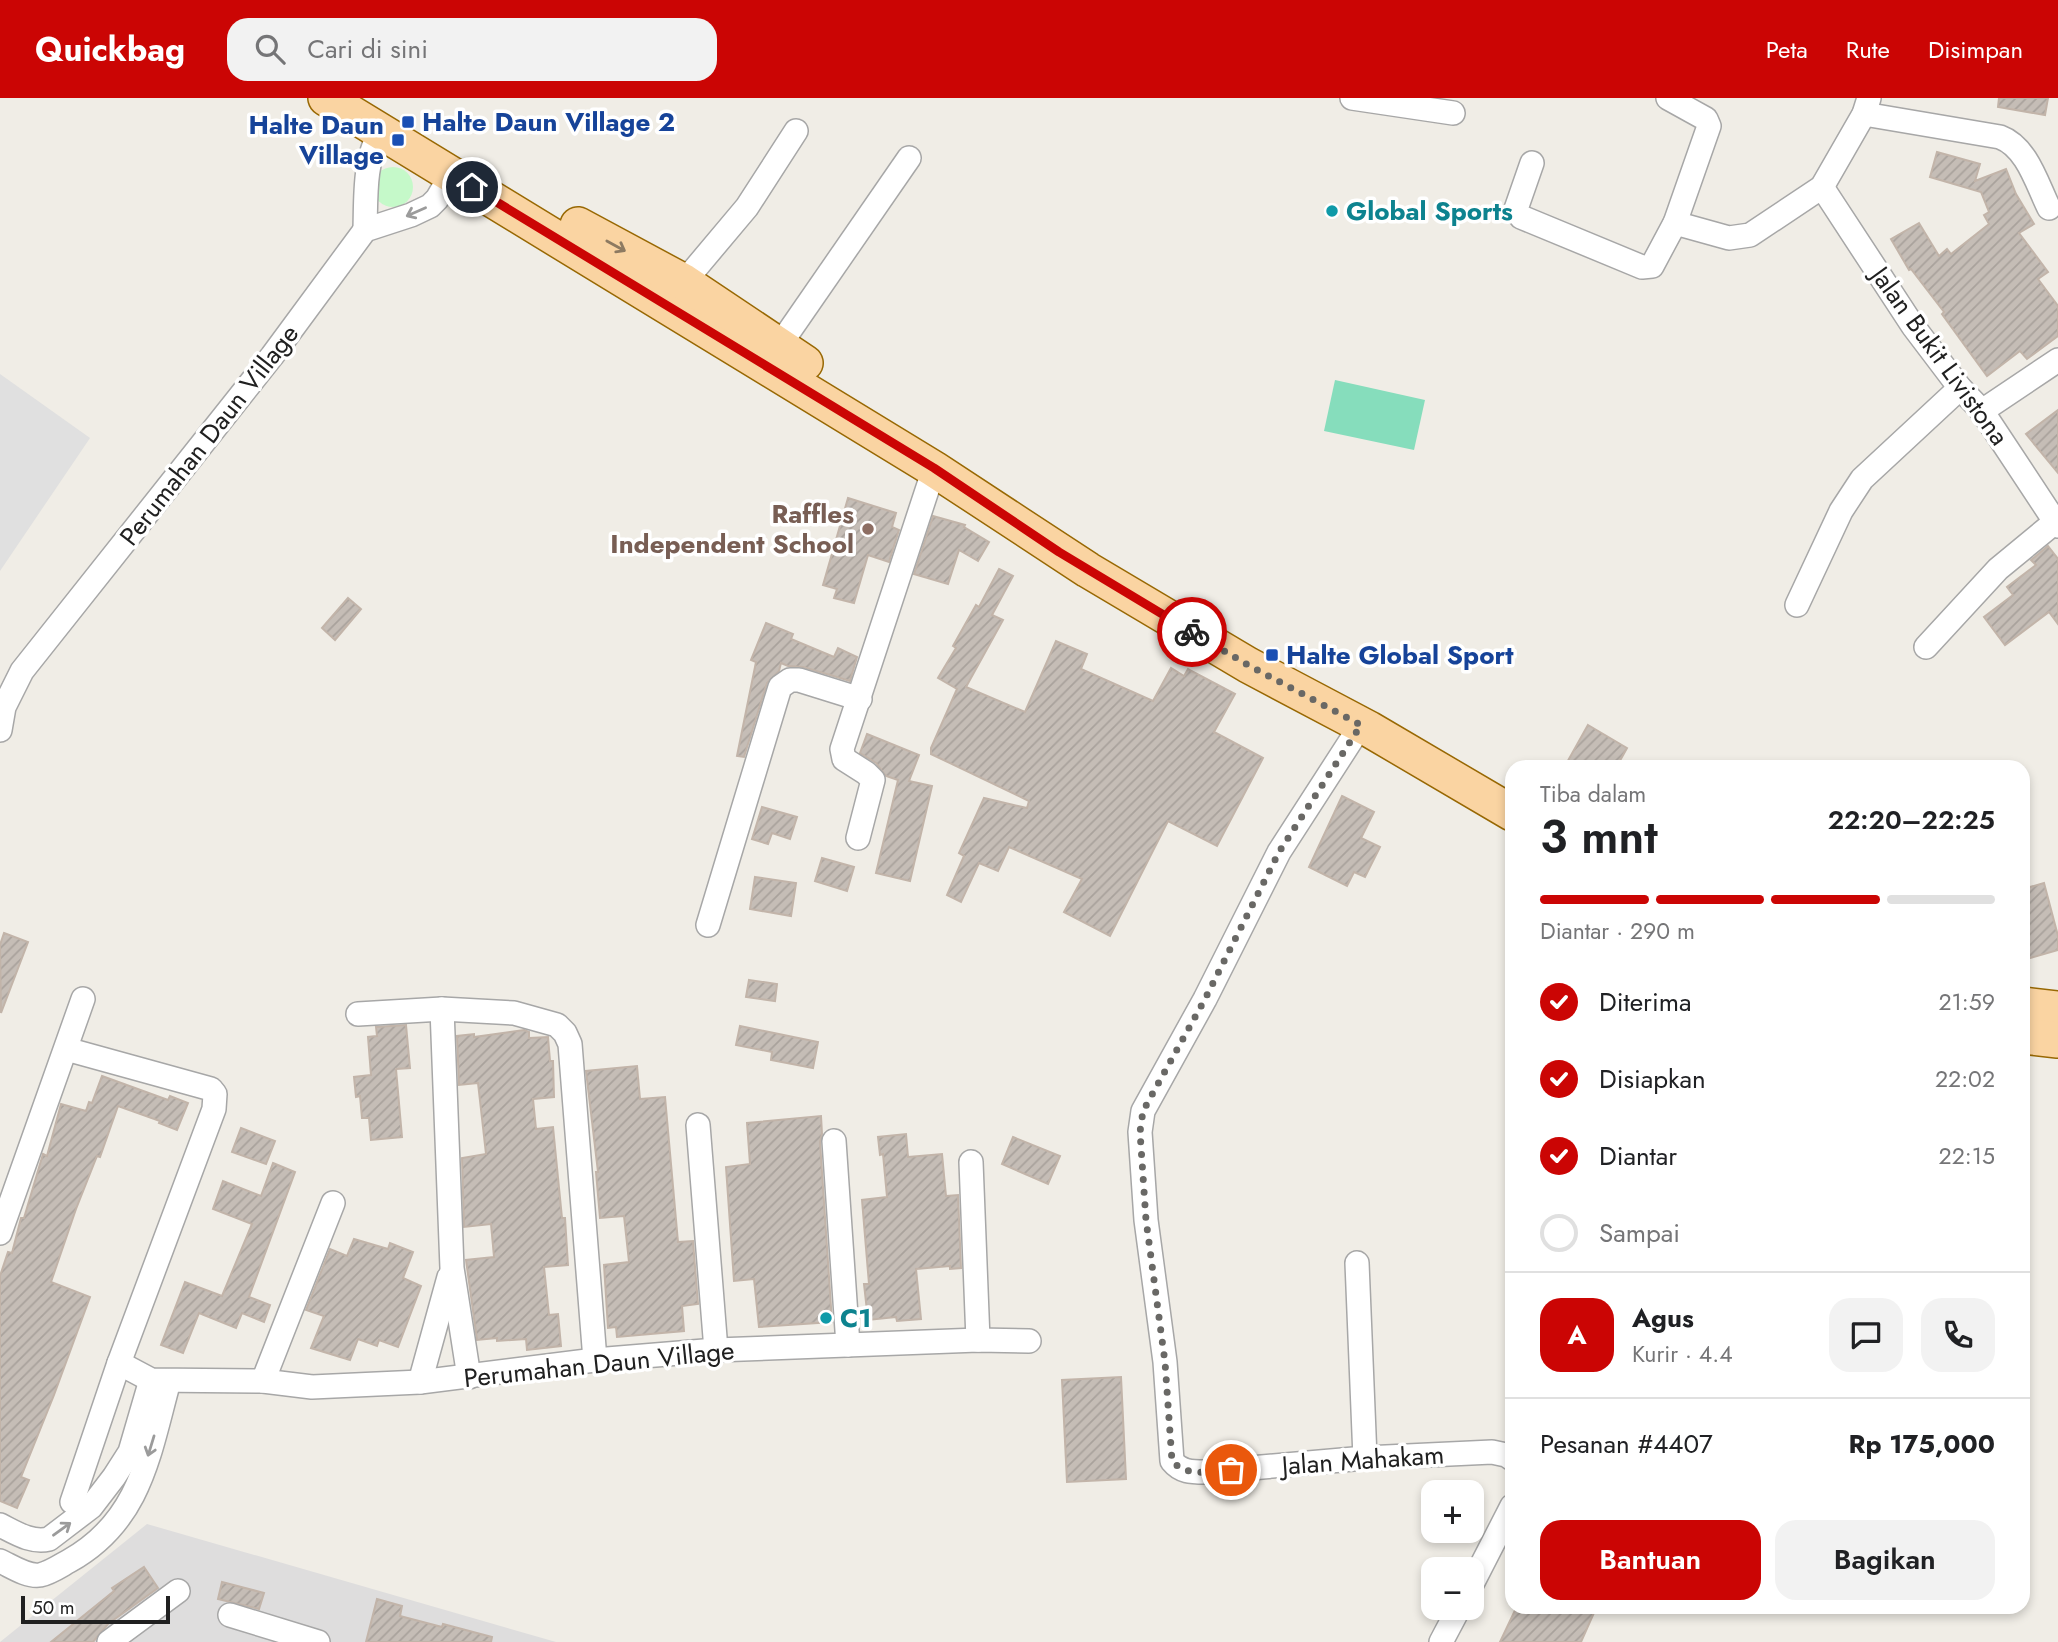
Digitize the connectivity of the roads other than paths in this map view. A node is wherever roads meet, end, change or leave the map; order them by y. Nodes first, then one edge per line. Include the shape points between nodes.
1 (326, 98) edge
2 (1352, 98) edge
3 (1668, 98) edge
4 (1377, 101) edge
5 (1866, 106) edge
6 (379, 113) edge
7 (1453, 113) dead end
8 (796, 131) dead end
9 (909, 158) dead end
10 (1532, 163) dead end
11 (457, 166) junction
12 (1822, 187) junction
13 (2049, 208) dead end
14 (1675, 223) junction
15 (365, 230) junction
16 (684, 282) junction
17 (779, 346) junction
18 (2058, 360) edge
19 (1961, 388) junction
20 (1982, 411) junction
21 (934, 468) junction
22 (2057, 524) edge
23 (1797, 605) dead end
24 (1926, 647) dead end
25 (860, 699) junction
26 (1381, 729) junction
27 (0, 730) edge
28 (1505, 782) edge
29 (1505, 809) edge
30 (858, 838) dead end
31 (708, 925) dead end
32 (83, 999) dead end
33 (2030, 1006) edge
34 (442, 1009) junction
35 (2058, 1009) edge
36 (358, 1014) dead end
37 (2030, 1036) edge
38 (2058, 1040) edge
39 (66, 1049) junction
40 (698, 1125) dead end
41 (834, 1141) dead end
42 (971, 1162) dead end
43 (332, 1203) dead end
44 (0, 1233) edge
45 (1356, 1262) dead end
46 (452, 1269) junction
47 (978, 1340) junction
48 (1029, 1341) dead end
49 (848, 1345) junction
50 (716, 1350) junction
51 (595, 1360) junction
52 (119, 1363) junction
53 (469, 1377) junction
54 (160, 1380) junction
55 (263, 1381) junction
56 (420, 1382) junction
57 (1505, 1455) edge
58 (1365, 1458) junction
59 (72, 1502) dead end
60 (1505, 1520) edge
61 (0, 1525) edge
62 (0, 1561) edge
63 (1484, 1561) edge
64 (178, 1591) dead end
65 (230, 1615) dead end
66 (1453, 1620) edge
67 (109, 1642) edge
68 (317, 1642) edge
69 (1441, 1642) edge

1 - 6 main road
2 - 4 street
3 - 14 street via 1706,119 1709,126
4 - 7 street
5 - 12 street
5 - 13 street via 2010,141 2022,154
6 - 11 main road
6 - 15 street via 365,176
8 - 16 street via 747,207
9 - 17 street
10 - 14 street via 1516,209 1527,220 1642,267 1653,266
11 -> 15 street via 430,206
11 -> 16 main road via 538,203
11 - 21 main road via 513,210
12 - 14 street via 1750,235 1728,238
12 - 19 street, Jalan Bukit Livistona via 1913,326
15 - 27 street, Perumahan Daun Village via 272,356 22,671 4,707
16 - 17 main road
17 - 26 main road via 1059,535
18 - 20 street
19 - 20 street, Jalan Bukit Livistona
19 - 23 street via 1862,479 1841,511
20 - 22 street, Jalan Bukit Livistona
21 - 25 street
21 - 26 main road via 1088,570 1248,665
22 - 24 street via 1998,569
25 - 30 street via 842,749 844,759 873,780
25 - 31 street via 799,680 780,687
26 - 28 main road
26 - 29 main road
26 - 58 street, Jalan Mahakam via 1279,852 1143,1111 1140,1132 1172,1461 1188,1472 1205,1472
32 - 39 street
33 - 35 main road
34 - 36 street
34 - 46 street
34 - 51 street via 514,1013 557,1025 565,1034
37 - 38 main road
39 - 44 street
39 - 52 street via 211,1089 215,1094 214,1109
40 - 50 street
41 - 49 street
42 - 47 street
43 - 55 street
45 - 58 street
46 - 53 street
46 - 56 street
47 - 48 street, Perumahan Daun Village
47 - 49 street, Perumahan Daun Village
49 - 50 street, Perumahan Daun Village
50 - 51 street, Perumahan Daun Village
51 - 53 street, Perumahan Daun Village
52 - 54 street
52 - 59 street
53 - 56 street, Perumahan Daun Village
54 - 55 street, Perumahan Daun Village
61 -> 54 street via 42,1541 91,1507 130,1452
54 -> 62 street via 138,1487 116,1524 78,1556 40,1575
55 - 56 street, Perumahan Daun Village via 312,1387
57 - 58 street, Jalan Mahakam
60 - 63 street
64 - 67 street
65 - 68 street
66 - 69 street

